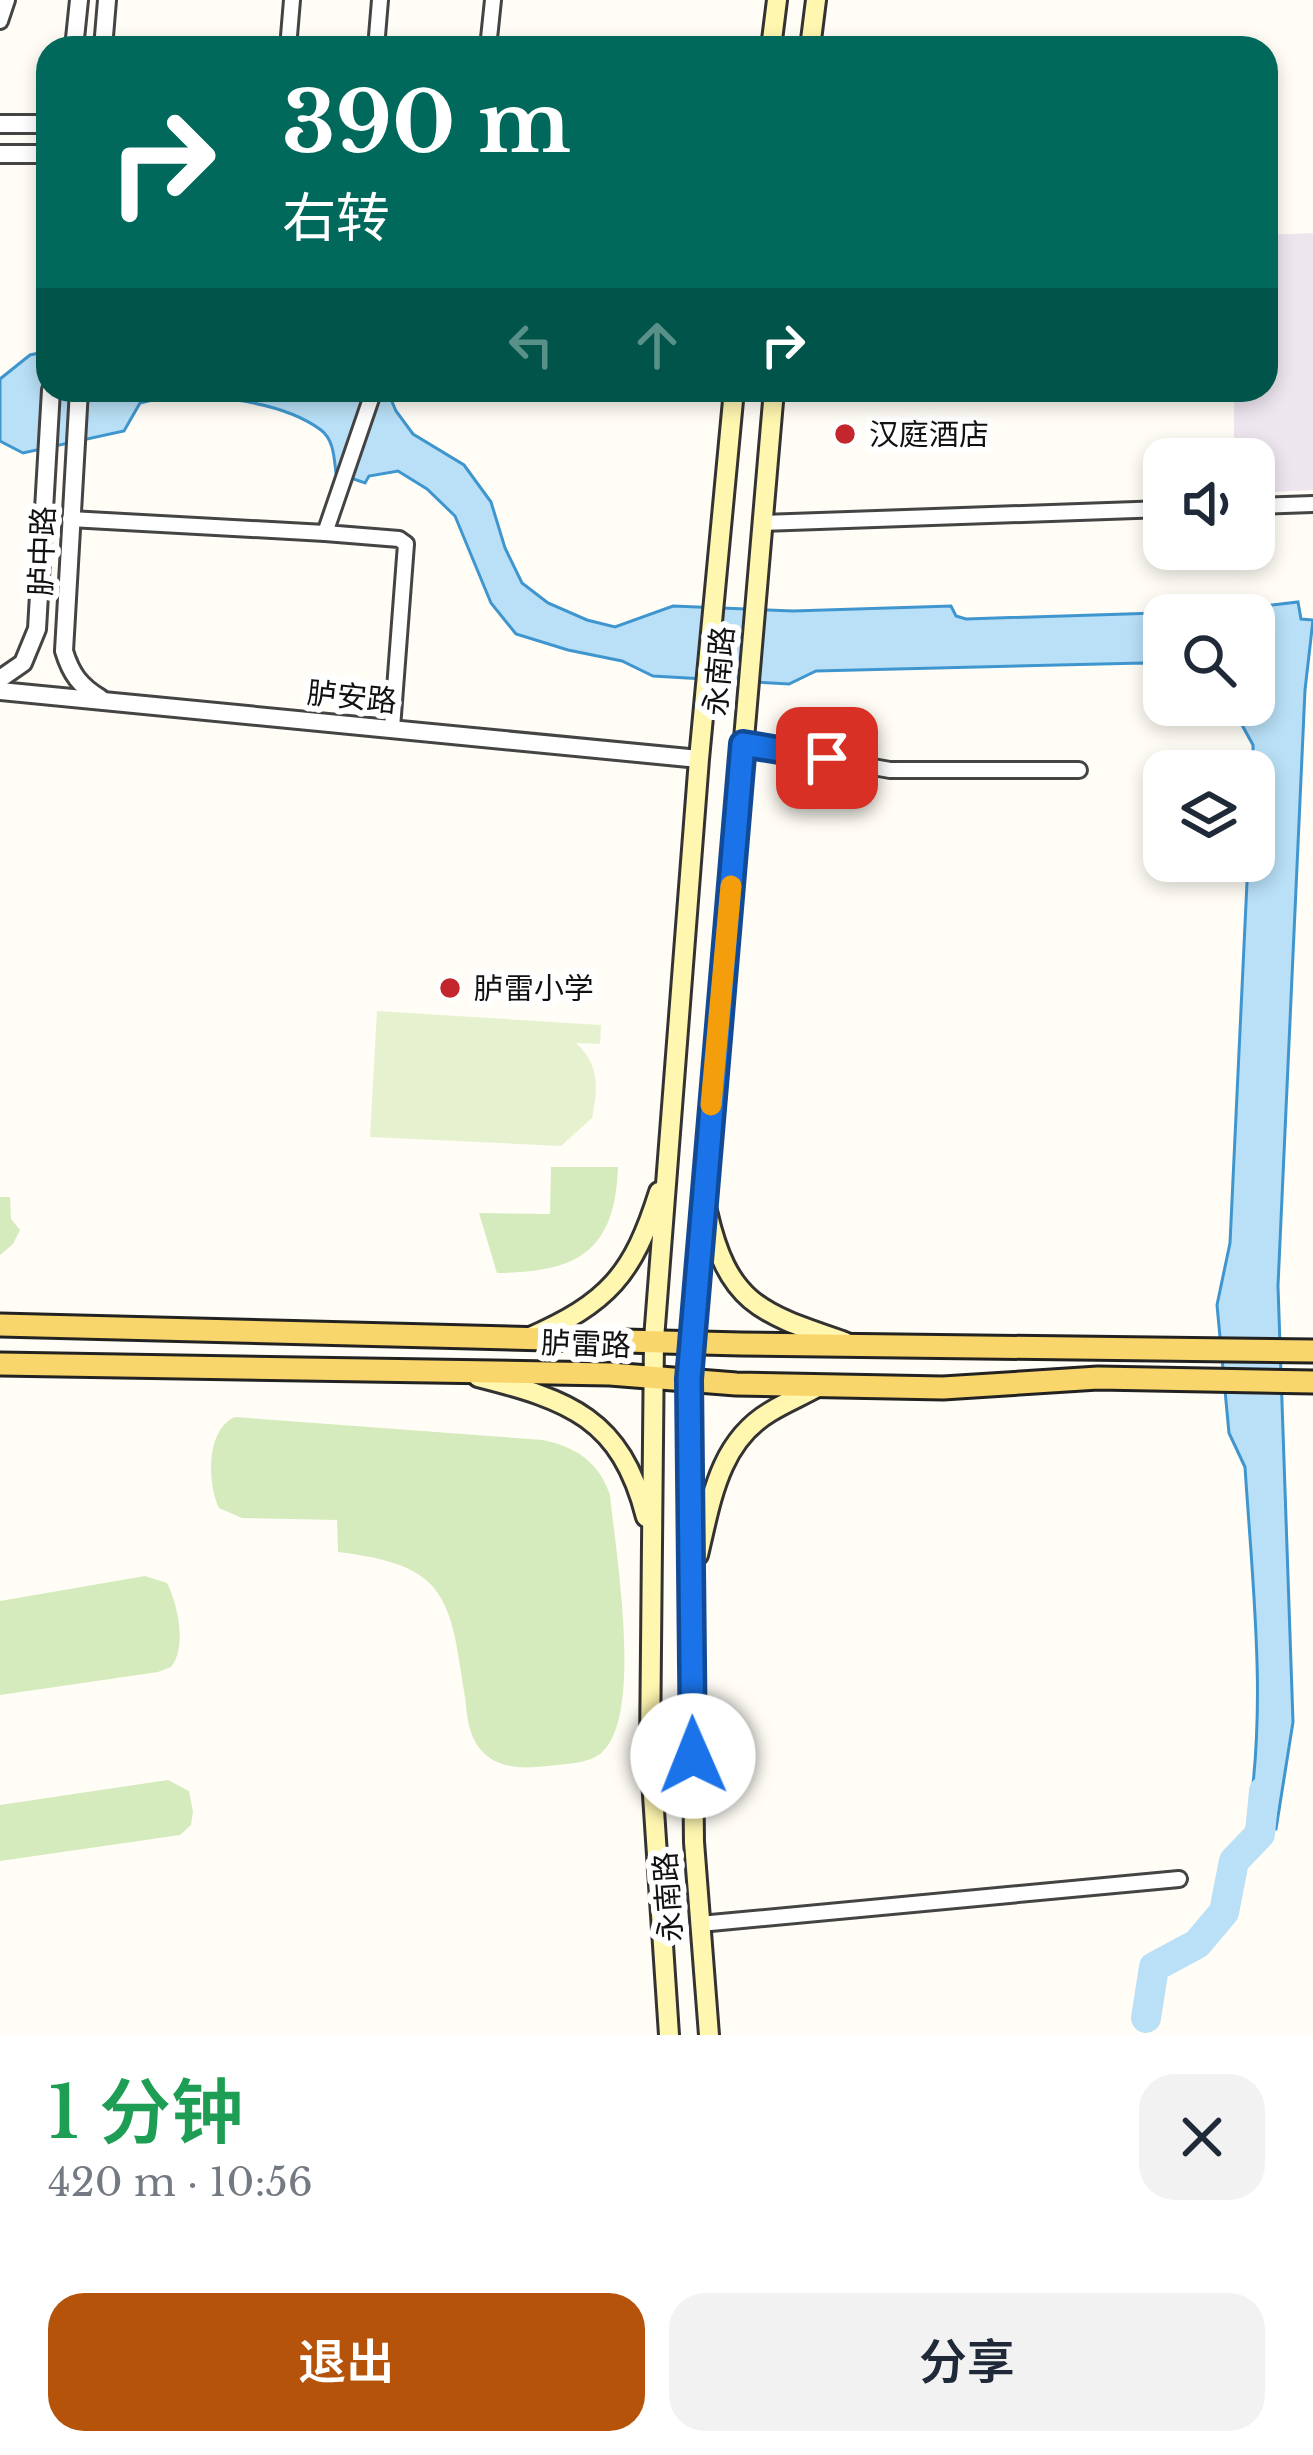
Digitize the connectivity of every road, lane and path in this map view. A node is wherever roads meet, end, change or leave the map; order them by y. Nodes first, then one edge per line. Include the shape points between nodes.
1 (7, 0) edge
2 (79, 0) edge
3 (107, 0) edge
4 (292, 0) edge
5 (380, 0) edge
6 (493, 0) edge
7 (777, 0) edge
8 (816, 0) edge
9 (0, 21) edge
10 (75, 36) edge
11 (104, 36) edge
12 (289, 36) edge
13 (377, 36) edge
14 (489, 36) edge
15 (772, 36) edge
16 (812, 36) edge
17 (0, 124) edge
18 (36, 124) edge
19 (0, 154) edge
20 (36, 154) edge
21 (50, 402) edge
22 (78, 402) edge
23 (370, 402) edge
24 (733, 402) edge
25 (773, 402) edge
26 (1313, 504) edge
27 (1275, 505) edge
28 (1143, 510) edge
29 (70, 519) junction
30 (762, 523) junction
31 (325, 533) junction
32 (0, 679) edge
33 (0, 691) edge
34 (101, 699) junction
35 (392, 728) junction
36 (743, 744) junction
37 (699, 759) junction
38 (1079, 770) dead end
39 (668, 1164) junction
40 (704, 1196) junction
41 (0, 1325) edge
42 (527, 1339) junction
43 (654, 1339) junction
44 (692, 1341) junction
45 (856, 1345) junction
46 (1313, 1351) edge
47 (0, 1364) edge
48 (455, 1371) junction
49 (654, 1377) junction
50 (689, 1379) junction
51 (1313, 1382) edge
52 (823, 1384) junction
53 (653, 1544) junction
54 (692, 1583) junction
55 (1179, 1879) dead end
56 (700, 1924) junction
57 (669, 2035) edge
58 (709, 2035) edge

1 - 9 street
2 - 10 street
3 - 11 street
4 - 12 street
5 - 13 street
6 - 14 street
7 - 15 main road
8 - 16 main road
17 - 18 street
19 - 20 street
21 - 32 street, 胪中路 via 35,641 23,663
22 - 29 street, 胪中路
23 - 31 street
24 - 37 main road
25 - 30 main road, 永南路
26 - 27 street
28 - 30 street
29 - 31 street
29 - 34 street, 胪中路 via 64,651 70,672
30 - 36 main road, 永南路
31 - 35 street via 406,544
33 - 34 street, 胪安路
34 - 35 street, 胪安路
35 - 37 street, 胪安路
36 - 38 street via 890,770
36 - 40 main road, 永南路
37 - 39 main road
39 - 42 main road via 616,1285
39 - 43 main road
40 - 44 main road, 永南路
40 - 45 main road via 729,1279 745,1295 784,1321
41 - 42 main road, 胪雷路
42 - 43 main road, 胪雷路
43 - 44 main road, 胪雷路
43 - 49 main road
44 - 45 main road, 胪雷路
44 - 50 main road, 永南路
45 - 46 main road, 胪雷路
47 - 48 main road, 胪雷路
48 - 49 main road, 胪雷路
48 - 53 main road via 542,1394 601,1429 631,1469
49 - 50 main road, 胪雷路
49 - 53 main road
50 - 52 main road, 胪雷路
50 - 54 main road, 永南路
51 - 52 main road, 胪雷路
52 - 54 main road via 741,1434 718,1473
53 - 57 main road via 650,1750
54 - 56 main road, 永南路
55 - 56 street
56 - 58 main road, 永南路

